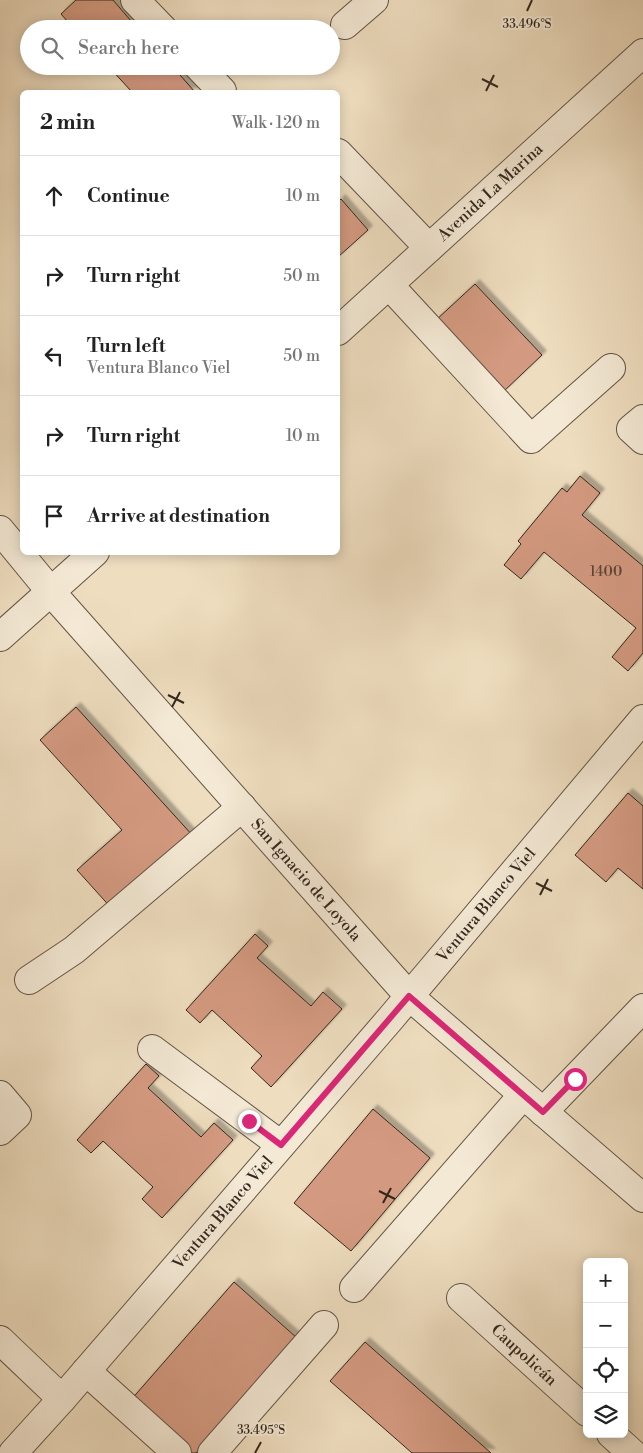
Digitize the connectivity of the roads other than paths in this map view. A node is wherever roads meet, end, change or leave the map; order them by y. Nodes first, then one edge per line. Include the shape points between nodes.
1 (135, 0) edge
2 (374, 0) edge
3 (154, 20) edge
4 (345, 25) dead end
5 (643, 53) edge
6 (207, 75) edge
7 (221, 90) edge
8 (340, 155) edge
9 (429, 248) junction
10 (389, 284) junction
11 (340, 330) edge
12 (611, 368) dead end
13 (643, 419) edge
14 (643, 440) edge
15 (0, 530) edge
16 (20, 554) edge
17 (21, 555) edge
18 (92, 555) edge
19 (51, 592) junction
20 (0, 637) edge
21 (643, 719) edge
22 (242, 807) junction
23 (29, 980) dead end
24 (409, 996) junction
25 (643, 1008) edge
26 (152, 1049) dead end
27 (0, 1095) edge
28 (533, 1103) junction
29 (0, 1131) edge
30 (281, 1145) junction
31 (643, 1198) edge
32 (354, 1288) dead end
33 (461, 1298) dead end
34 (324, 1325) dead end
35 (0, 1340) edge
36 (86, 1371) junction
37 (62, 1398) junction
38 (583, 1408) edge
39 (616, 1438) edge
40 (13, 1453) edge
41 (177, 1453) edge
42 (212, 1453) edge
43 (632, 1453) edge

1 - 3 street
2 - 4 street
5 - 9 street, Avenida La Marina
6 - 7 street
8 - 9 street
9 - 10 street, Avenida La Marina
10 - 11 street, Avenida La Marina
10 - 12 street via 531,439
13 - 14 street via 631,429
15 - 16 street, San Ignacio de Loyola
17 - 19 street, San Ignacio de Loyola
18 - 19 street
19 - 20 street
19 - 22 street, San Ignacio de Loyola
21 - 24 street, Ventura Blanco Viel
22 - 23 street via 74,950
22 - 24 street, San Ignacio de Loyola
24 - 28 street, San Ignacio de Loyola
24 - 30 street, Ventura Blanco Viel
25 - 28 street
26 - 30 street
27 - 29 street via 17,1115
28 - 31 street, San Ignacio de Loyola
28 - 32 street
30 - 36 street, Ventura Blanco Viel
33 - 38 street, Caupolicán
34 - 42 street
35 - 37 street
36 - 37 street, Ventura Blanco Viel
36 - 41 street
37 - 40 street, Ventura Blanco Viel
39 - 43 street

